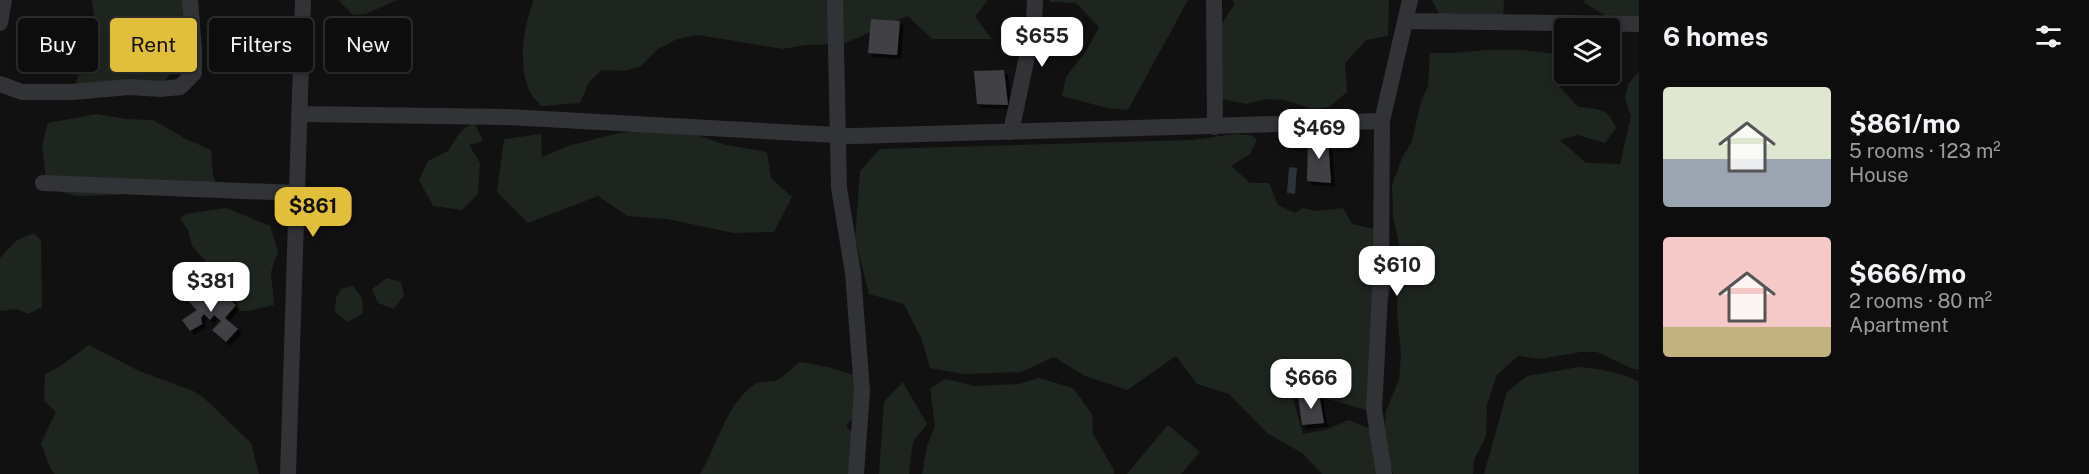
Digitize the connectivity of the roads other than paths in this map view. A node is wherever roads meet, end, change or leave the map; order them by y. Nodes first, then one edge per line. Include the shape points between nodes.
1 (4, 0) edge
2 (190, 0) edge
3 (303, 0) edge
4 (835, 0) edge
5 (1035, 0) edge
6 (1214, 0) edge
7 (1410, 0) edge
8 (1405, 21) junction
9 (0, 23) edge
10 (1639, 24) edge
11 (0, 84) edge
12 (299, 114) junction
13 (1382, 121) junction
14 (1215, 127) junction
15 (1011, 132) junction
16 (838, 135) junction
17 (43, 183) dead end
18 (297, 193) junction
19 (288, 474) edge
20 (856, 474) edge
21 (1384, 474) edge

1 - 9 street
2 - 11 street via 194,73 180,87 22,92
3 - 12 street
4 - 16 street
5 - 15 street via 1034,23
6 - 14 street
7 - 8 street
8 - 10 street
8 - 13 street
12 - 16 street via 506,117
12 - 18 street
13 - 14 street
13 - 21 street via 1381,275 1374,409
14 - 15 street
15 - 16 street
16 - 20 street via 839,188 854,273 862,391
17 - 18 street
18 - 19 street

